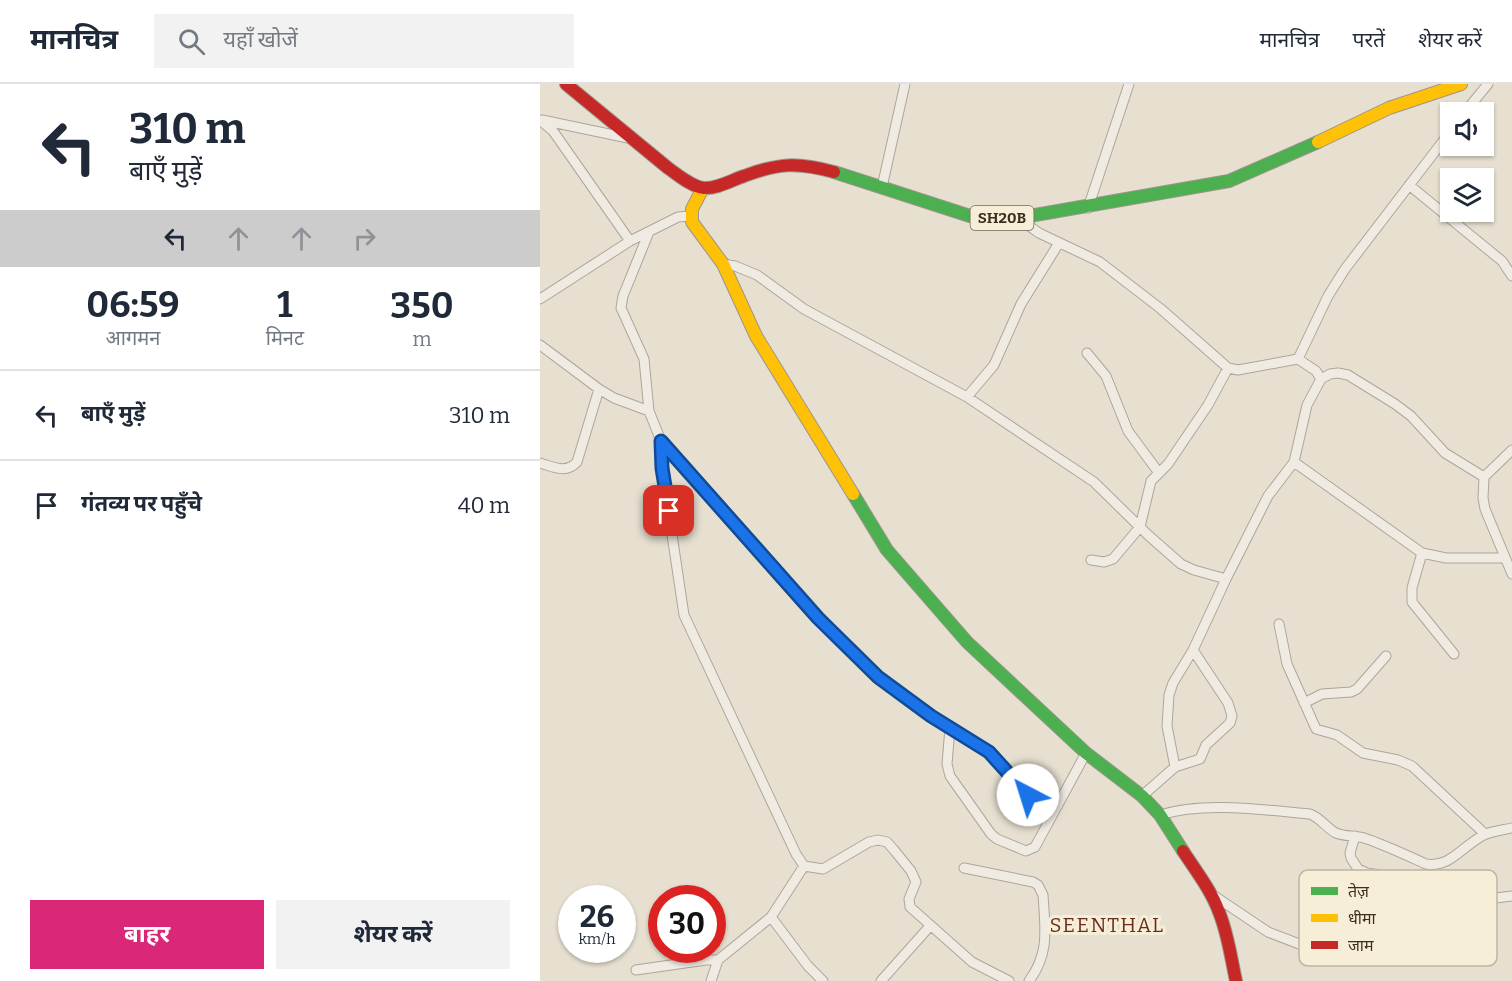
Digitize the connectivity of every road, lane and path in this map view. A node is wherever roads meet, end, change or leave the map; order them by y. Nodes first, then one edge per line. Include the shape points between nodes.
1 (566, 84) edge
2 (905, 84) edge
3 (1129, 84) edge
4 (1461, 84) edge
5 (1488, 84) edge
6 (1474, 102) edge
7 (540, 120) edge
8 (631, 138) junction
9 (1440, 145) edge
10 (1409, 185) junction
11 (882, 187) junction
12 (703, 188) junction
13 (1088, 208) junction
14 (690, 216) junction
15 (1018, 218) junction
16 (649, 232) junction
17 (630, 241) junction
18 (1059, 243) junction
19 (723, 264) junction
20 (1512, 276) edge
21 (540, 299) edge
22 (540, 345) edge
23 (1087, 353) dead end
24 (1298, 359) junction
25 (1228, 369) junction
26 (1322, 379) junction
27 (599, 389) junction
28 (967, 397) junction
29 (649, 411) junction
30 (661, 441) junction
31 (1512, 450) edge
32 (1294, 462) junction
33 (540, 463) edge
34 (1159, 473) junction
35 (1484, 477) junction
36 (1140, 527) junction
37 (1422, 553) junction
38 (1091, 560) dead end
39 (1510, 566) edge
40 (1226, 579) junction
41 (1279, 624) dead end
42 (1193, 650) junction
43 (1454, 654) dead end
44 (1386, 656) dead end
45 (1304, 703) junction
46 (950, 728) junction
47 (1086, 753) junction
48 (1175, 767) junction
49 (1142, 796) junction
50 (1058, 804) junction
51 (1160, 814) junction
52 (1512, 828) edge
53 (1485, 834) junction
54 (1355, 836) junction
55 (804, 866) junction
56 (964, 868) dead end
57 (1360, 870) edge
58 (1210, 894) junction
59 (1512, 896) edge
60 (1497, 898) edge
61 (771, 917) junction
62 (930, 926) junction
63 (1299, 944) edge
64 (726, 954) edge
65 (685, 963) edge
66 (717, 963) edge
67 (636, 970) dead end
68 (711, 981) edge
69 (823, 981) edge
70 (881, 981) edge
71 (1010, 981) edge
72 (1029, 981) edge
73 (1236, 981) edge

1 - 8 street
2 - 11 street
3 - 13 street
4 - 13 street, SH20B via 1389,108 1238,178
5 - 6 street
7 - 8 street
7 - 17 street via 553,131
8 - 12 street via 684,179
9 - 10 street
10 - 20 street via 1502,261
10 - 24 street via 1328,296
11 - 12 street, SH20B via 808,165 792,165 760,170
11 - 15 street, SH20B via 969,216
12 - 14 street
13 - 15 street, SH20B
14 - 16 street via 678,217
14 - 19 street
15 - 18 street
16 - 17 street
16 - 29 street via 621,308 644,358
17 - 21 street
18 - 25 street via 1100,262 1161,309
18 - 28 street via 1021,304 994,365
19 - 28 street via 757,275 804,309
19 - 47 street via 756,336 887,549 967,642
22 - 27 street
23 - 34 street via 1106,376 1128,431
24 - 25 street
24 - 26 street
25 - 34 street via 1208,405
26 - 32 street via 1305,412
26 - 35 street via 1330,374 1348,375 1395,404 1445,453
27 - 29 street
27 - 33 street via 577,462 567,470
28 - 36 street via 1094,482
29 - 30 street
30 - 46 street via 818,618 878,677
30 - 55 street via 684,615
31 - 35 street
32 - 37 street
32 - 40 street via 1268,496
34 - 36 street via 1149,485
35 - 39 street via 1485,508
36 - 38 street via 1113,560
36 - 40 street via 1187,567
37 - 39 street
37 - 43 street via 1412,602
40 - 42 street
41 - 45 street via 1287,664
42 - 48 street via 1169,695 1167,726
42 - 48 street via 1228,703 1232,716 1200,759
44 - 45 street via 1357,689 1322,694
45 - 53 street via 1316,729 1337,735 1369,755 1412,766
46 - 50 street via 989,752 1028,795
46 - 50 street via 950,776 997,839 1020,850 1031,850
47 - 49 street
47 - 50 street
48 - 49 street
49 - 51 street
51 - 54 street via 1192,809 1310,814 1335,832
51 - 58 street
52 - 53 street
53 - 54 street via 1450,861 1434,865
54 - 57 street via 1350,853
55 - 61 street
55 - 62 street via 823,869 869,842 887,842 916,882 910,907
56 - 72 street via 1033,882 1041,889 1044,954
58 - 63 street via 1268,932
58 - 73 street via 1225,928
59 - 60 street
61 - 64 street
61 - 69 street
62 - 70 street
62 - 71 street via 972,962
65 - 67 street
66 - 68 street

